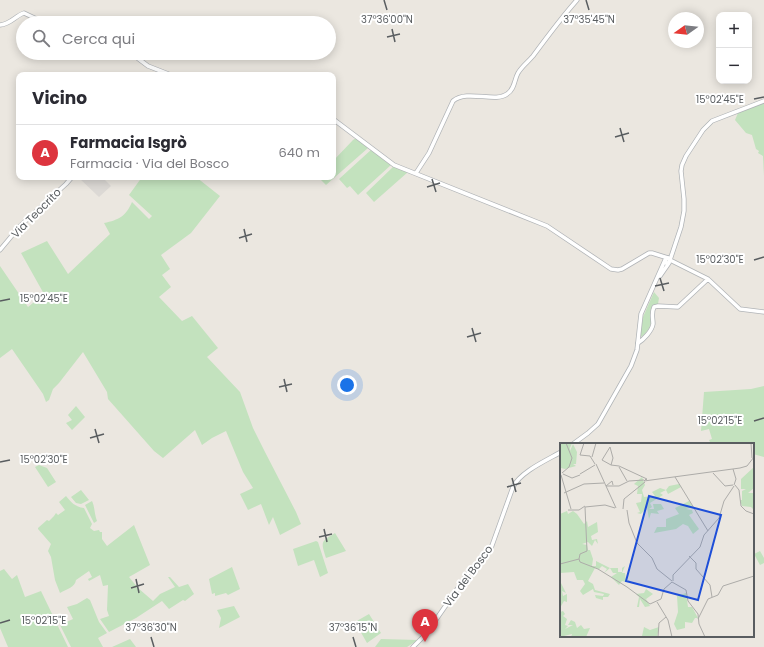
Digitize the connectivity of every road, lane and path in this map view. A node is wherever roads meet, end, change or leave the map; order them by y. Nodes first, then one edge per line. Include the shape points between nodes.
1 (577, 0) edge
2 (18, 16) edge
3 (30, 16) edge
4 (16, 17) edge
5 (0, 25) edge
6 (141, 60) edge
7 (158, 72) edge
8 (764, 101) edge
9 (336, 121) edge
10 (416, 173) junction
11 (69, 180) edge
12 (0, 250) edge
13 (667, 261) junction
14 (708, 279) junction
15 (764, 312) edge
16 (638, 343) junction
17 (574, 443) edge
18 (560, 453) edge
19 (413, 647) edge

1 - 10 street via 519,72 510,92 501,97 464,96 453,101 429,153
2 - 3 street via 24,13
4 - 5 street via 8,24
6 - 7 street
8 - 13 street via 712,121 686,156 680,171 684,211 681,227
9 - 10 street via 394,165
10 - 13 street via 547,226 611,269 622,269 649,253
11 - 12 street, Via Teocrito via 20,226
13 - 14 street
13 - 16 street via 641,314
14 - 15 street via 740,309
14 - 16 street via 678,307 654,307 652,328
16 - 17 street via 631,366 601,419
18 - 19 street, Via del Bosco via 517,480 490,551 469,572 426,634

